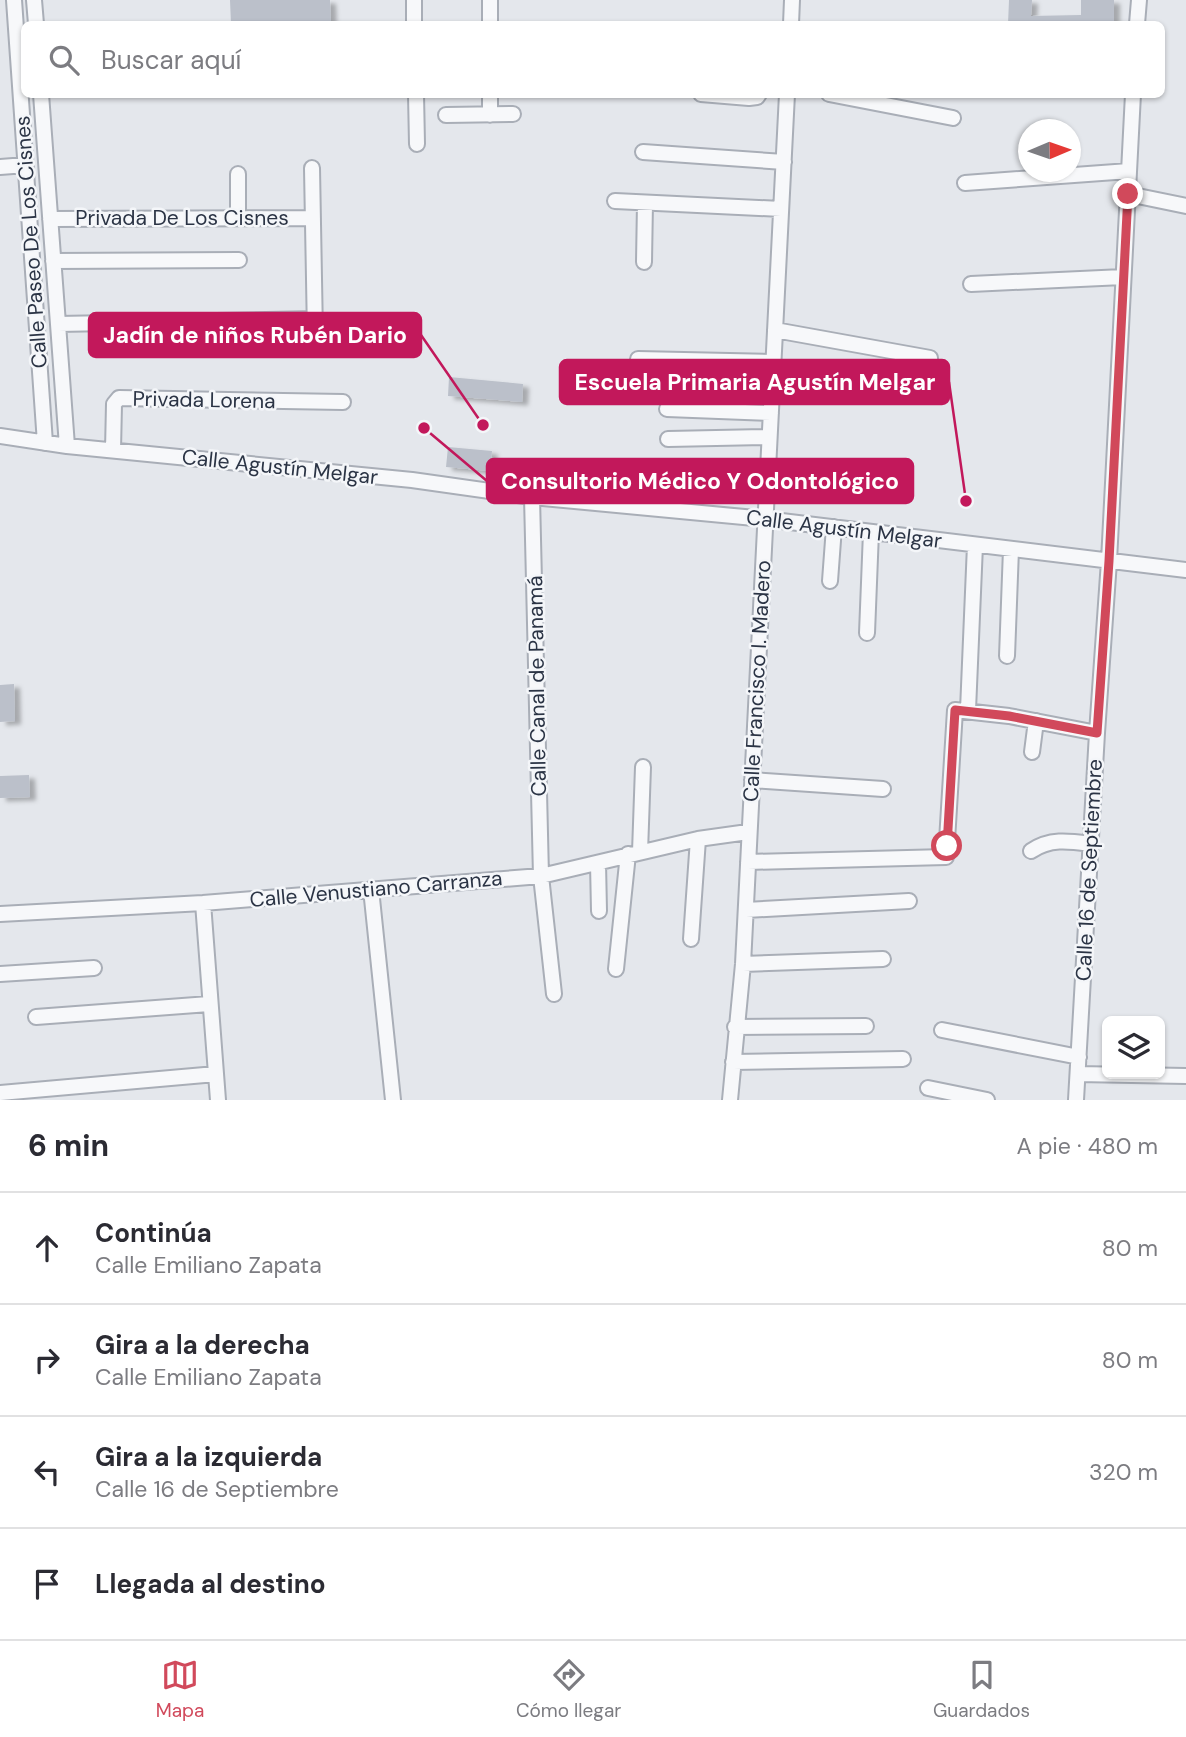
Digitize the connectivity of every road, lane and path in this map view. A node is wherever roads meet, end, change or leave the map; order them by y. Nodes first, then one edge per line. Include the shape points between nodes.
1 (15, 0) edge
2 (34, 0) edge
3 (414, 0) edge
4 (489, 0) edge
5 (792, 0) edge
6 (1139, 0) edge
7 (36, 21) edge
8 (415, 21) edge
9 (490, 21) edge
10 (791, 21) edge
11 (1137, 21) edge
12 (21, 89) edge
13 (22, 98) edge
14 (41, 98) edge
15 (416, 98) edge
16 (490, 98) edge
17 (787, 98) edge
18 (850, 98) edge
19 (1133, 98) edge
20 (513, 114) dead end
21 (446, 115) dead end
22 (490, 115) junction
23 (953, 118) dead end
24 (417, 144) dead end
25 (643, 152) dead end
26 (784, 162) junction
27 (26, 164) junction
28 (0, 166) edge
29 (312, 169) dead end
30 (1129, 171) junction
31 (238, 174) dead end
32 (965, 183) dead end
33 (1128, 194) junction
34 (615, 201) dead end
35 (645, 203) junction
36 (1186, 206) edge
37 (781, 209) junction
38 (238, 218) junction
39 (313, 218) junction
40 (50, 219) junction
41 (239, 260) dead end
42 (53, 261) junction
43 (644, 262) dead end
44 (1123, 277) junction
45 (971, 284) dead end
46 (58, 324) junction
47 (775, 330) junction
48 (930, 358) dead end
49 (638, 359) dead end
50 (773, 362) junction
51 (343, 402) dead end
52 (667, 409) dead end
53 (771, 413) junction
54 (0, 436) edge
55 (769, 437) junction
56 (668, 439) dead end
57 (45, 443) junction
58 (67, 446) junction
59 (113, 450) junction
60 (532, 497) junction
61 (765, 519) junction
62 (834, 527) junction
63 (871, 532) junction
64 (975, 545) junction
65 (1011, 549) junction
66 (1109, 561) junction
67 (1186, 570) edge
68 (830, 581) dead end
69 (867, 634) dead end
70 (1007, 656) dead end
71 (968, 710) junction
72 (1036, 721) junction
73 (1097, 733) junction
74 (1032, 752) dead end
75 (643, 767) dead end
76 (752, 780) junction
77 (883, 789) dead end
78 (748, 832) junction
79 (698, 839) junction
80 (1091, 844) junction
81 (1031, 851) dead end
82 (634, 853) junction
83 (747, 862) junction
84 (598, 863) junction
85 (541, 876) junction
86 (371, 889) junction
87 (909, 901) dead end
88 (203, 902) junction
89 (746, 910) junction
90 (599, 911) dead end
91 (0, 914) edge
92 (691, 939) dead end
93 (883, 960) dead end
94 (743, 964) junction
95 (94, 968) dead end
96 (616, 969) dead end
97 (0, 974) edge
98 (554, 994) dead end
99 (209, 1004) junction
100 (36, 1017) dead end
101 (866, 1026) dead end
102 (735, 1027) junction
103 (942, 1030) dead end
104 (1079, 1057) junction
105 (903, 1059) dead end
106 (733, 1062) junction
107 (216, 1074) junction
108 (1078, 1074) junction
109 (1186, 1076) edge
110 (928, 1088) dead end
111 (0, 1093) edge
112 (218, 1100) edge
113 (381, 1100) edge
114 (393, 1100) edge
115 (730, 1100) edge
116 (987, 1100) edge
117 (1076, 1100) edge

1 - 12 street, Calle Paseo De Los Cisnes
2 - 7 street
3 - 8 street
4 - 9 street
5 - 10 street
6 - 11 street
13 - 27 street, Calle Paseo De Los Cisnes
14 - 40 street, Calle Paseo De Los Cisnes
15 - 24 street
16 - 22 street
17 - 26 street, Calle Francisco I. Madero
18 - 23 street
19 - 30 street, Calle 16 de Septiembre
20 - 22 street
21 - 22 street
25 - 26 street
26 - 37 street, Calle Francisco I. Madero
27 - 28 street
27 - 57 street, Calle Paseo De Los Cisnes
29 - 39 street
30 - 32 street
30 - 33 street, Calle 16 de Septiembre
31 - 38 street
33 - 36 street
33 - 44 street, Calle 16 de Septiembre
34 - 35 street
35 - 37 street
35 - 43 street
37 - 47 street, Calle Francisco I. Madero
38 - 39 street, Privada De Los Cisnes
38 - 40 street, Privada De Los Cisnes
39 - 46 street via 315,326
40 - 42 street, Calle Paseo De Los Cisnes
41 - 42 street
42 - 46 street, Calle Paseo De Los Cisnes
44 - 45 street
44 - 66 street, Calle 16 de Septiembre
46 - 58 street, Calle Paseo De Los Cisnes
47 - 48 street
47 - 50 street, Calle Francisco I. Madero
49 - 50 street
50 - 53 street, Calle Francisco I. Madero
51 - 59 street, Privada Lorena via 119,398 114,404
52 - 53 street
53 - 55 street, Calle Francisco I. Madero
54 - 57 street, Calle Agustín Melgar
55 - 56 street
55 - 61 street, Calle Francisco I. Madero
57 - 58 street, Calle Agustín Melgar
58 - 59 street, Calle Agustín Melgar
59 - 60 street, Calle Agustín Melgar via 412,480
60 - 61 street, Calle Agustín Melgar
60 - 85 street, Calle Canal de Panamá
61 - 62 street, Calle Agustín Melgar
61 - 76 street, Calle Francisco I. Madero
62 - 63 street, Calle Agustín Melgar
62 - 68 street
63 - 64 street, Calle Agustín Melgar
63 - 69 street
64 - 65 street, Calle Agustín Melgar
64 - 71 street
65 - 66 street, Calle Agustín Melgar
65 - 70 street
66 - 67 street, Calle Agustín Melgar
66 - 73 street, Calle 16 de Septiembre
71 - 72 street
71 - 83 street via 954,712 946,856
72 - 73 street
72 - 74 street
73 - 80 street, Calle 16 de Septiembre
75 - 82 street
76 - 77 street
76 - 78 street, Calle Francisco I. Madero
78 - 79 street, Calle Venustiano Carranza
78 - 83 street, Calle Francisco I. Madero
79 - 82 street, Calle Venustiano Carranza
79 - 92 street
80 - 81 street via 1054,841
80 - 104 street, Calle 16 de Septiembre
82 - 84 street, Calle Venustiano Carranza
82 - 96 street
83 - 89 street, Calle Francisco I. Madero
84 - 85 street, Calle Venustiano Carranza
84 - 90 street
85 - 86 street, Calle Venustiano Carranza
85 - 98 street, Calle Canal de Panamá
86 - 88 street, Calle Venustiano Carranza
86 - 114 street
87 - 89 street
88 - 91 street, Calle Venustiano Carranza
88 - 99 street
89 - 94 street, Calle Francisco I. Madero
93 - 94 street
94 - 102 street, Calle Francisco I. Madero
95 - 97 street
99 - 100 street
99 - 107 street
101 - 102 street
102 - 106 street, Calle Francisco I. Madero
103 - 104 street
104 - 108 street, Calle 16 de Septiembre
105 - 106 street
106 - 115 street, Calle Francisco I. Madero
107 - 111 street
107 - 112 street
108 - 109 street
108 - 117 street, Calle 16 de Septiembre
110 - 116 street
113 - 114 street

